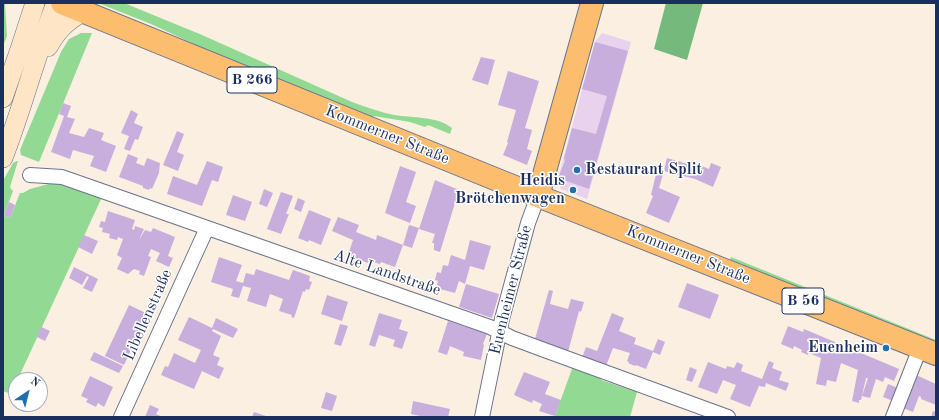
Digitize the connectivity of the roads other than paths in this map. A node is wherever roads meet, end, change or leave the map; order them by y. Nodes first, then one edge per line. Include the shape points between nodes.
1 (35, 3) edge
2 (56, 3) edge
3 (62, 3) edge
4 (592, 3) edge
5 (84, 11) junction
6 (33, 73) junction
7 (3, 98) edge
8 (3, 158) edge
9 (30, 175) dead end
10 (538, 196) junction
11 (207, 228) junction
12 (499, 331) junction
13 (928, 351) edge
14 (121, 417) edge
15 (482, 417) edge
16 (728, 417) edge
17 (893, 417) edge

1 - 7 main road
2 - 6 main road via 38,51
3 - 5 main road, Kommerner Straße / B 266
4 - 10 main road, Euenheimer Straße
5 - 6 main road via 68,21 55,34
5 - 10 main road, Kommerner Straße / B 266
6 - 8 main road
9 - 11 street, Alte Landstraße via 62,177
10 - 12 street, Euenheimer Straße via 528,223
10 - 13 main road, Kommerner Straße / B 56
11 - 12 street, Alte Landstraße
11 - 14 street, Libellenstraße
12 - 15 street, Euenheimer Straße
12 - 16 street, Alte Landstraße via 554,354
13 - 17 street

